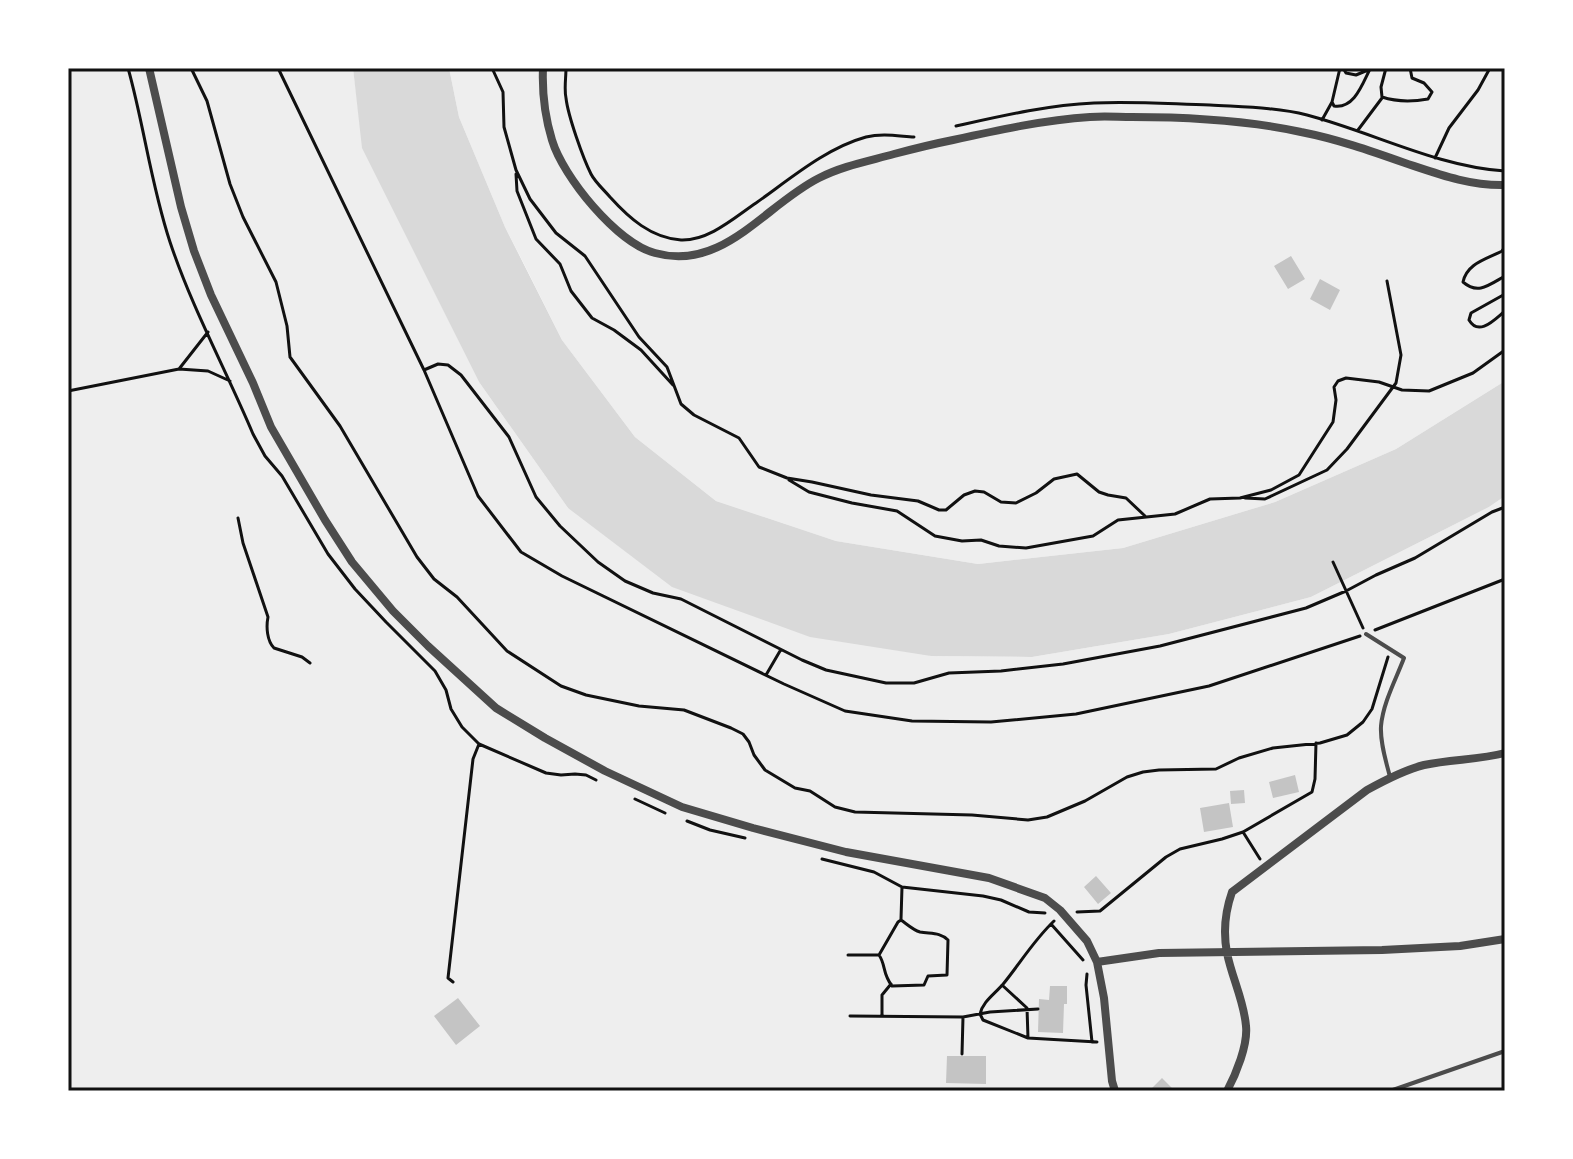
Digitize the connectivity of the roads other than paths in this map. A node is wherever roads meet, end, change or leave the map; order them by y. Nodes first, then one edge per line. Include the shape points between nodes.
1 (149, 68) edge
2 (543, 68) edge
3 (1505, 185) edge
4 (1366, 634) road end
5 (1505, 753) edge
6 (1390, 777) junction
7 (1505, 939) edge
8 (1227, 952) junction
9 (1097, 962) junction
10 (1505, 1051) edge
11 (1115, 1091) edge
12 (1227, 1091) edge
13 (1390, 1091) edge

1 - 9 street via 194,251 271,427 352,562 428,646 496,708 605,771 682,807 753,828 846,852 989,878 1045,898 1087,941
2 - 3 street via 553,143 573,181 610,226 655,254 710,252 819,178 855,164 951,140 1090,117 1172,117 1301,132 1446,177
4 - 6 lane via 1404,658 1381,726
5 - 6 street
6 - 8 street via 1232,892 1225,913
7 - 8 street via 1382,950
8 - 9 street via 1159,953
8 - 12 street via 1246,1028 1238,1071
9 - 11 street
10 - 13 lane

